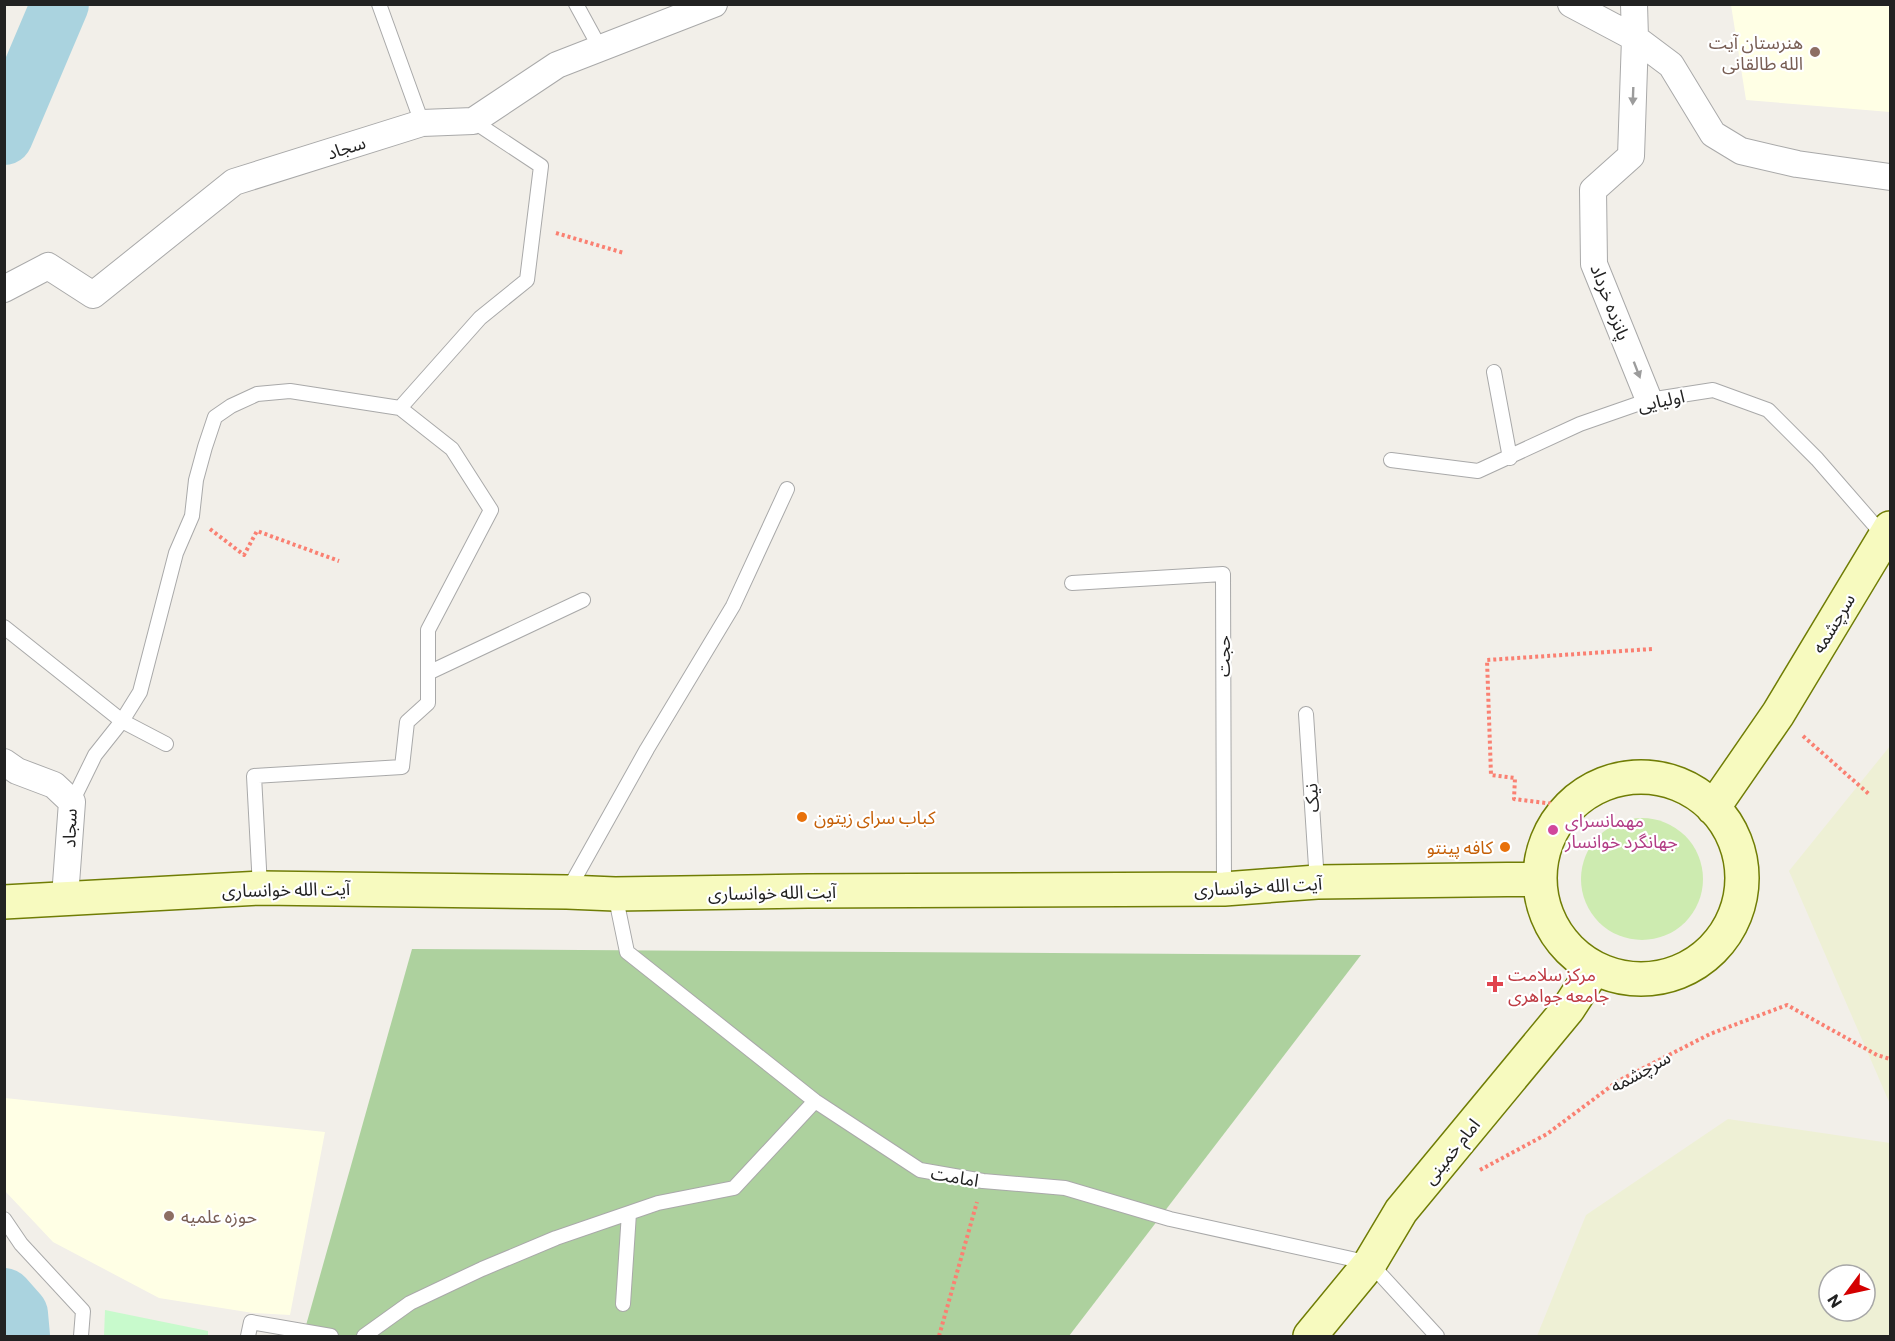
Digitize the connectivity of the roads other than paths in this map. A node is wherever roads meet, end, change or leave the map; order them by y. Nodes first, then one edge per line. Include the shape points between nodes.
1 (379, 4) edge
2 (576, 4) edge
3 (714, 4) edge
4 (1571, 4) edge
5 (1634, 4) edge
6 (1635, 38) junction
7 (600, 48) junction
8 (472, 121) junction
9 (422, 123) junction
10 (1890, 177) edge
11 (4, 289) edge
12 (1494, 372) dead end
13 (1648, 399) junction
14 (400, 408) junction
15 (1510, 458) junction
16 (1391, 460) dead end
17 (787, 489) dead end
18 (1888, 533) edge
19 (1072, 583) dead end
20 (583, 600) dead end
21 (4, 627) edge
22 (428, 673) junction
23 (1306, 714) dead end
24 (122, 721) junction
25 (166, 744) dead end
26 (4, 762) edge
27 (72, 802) junction
28 (1713, 807) junction
29 (1539, 879) junction
30 (1317, 882) junction
31 (260, 888) junction
32 (1224, 889) junction
33 (567, 891) junction
34 (615, 894) junction
35 (65, 897) junction
36 (4, 902) edge
37 (1594, 969) junction
38 (815, 1101) junction
39 (629, 1212) junction
40 (4, 1219) edge
41 (1370, 1263) junction
42 (623, 1304) dead end
43 (81, 1336) edge
44 (248, 1336) edge
45 (331, 1336) edge
46 (364, 1336) edge
47 (1310, 1336) edge
48 (1437, 1336) edge

1 - 9 lane
2 - 7 lane
3 - 7 street
4 - 6 street
5 - 6 street, پانزده خرداد
6 - 10 street via 1671,65 1713,134 1741,151 1797,164
6 -> 13 street, پانزده خرداد via 1631,156 1593,190 1594,264
7 - 8 street via 557,65
8 - 9 street, سجاد
8 - 14 lane via 541,166 526,280 480,318
9 - 11 street, سجاد via 234,182 93,295 48,266
12 - 15 lane
13 - 15 lane, اولیایی via 1580,424
13 - 18 lane, اولیایی via 1713,390 1768,410
14 - 22 lane via 452,449 491,510 428,630
14 - 24 lane via 290,391 256,394 215,417 196,480 192,516 176,552 140,692
15 - 16 lane, اولیایی via 1478,471
17 - 33 lane via 733,606 646,749
18 - 28 main road, سرچشمه via 1778,714
19 - 32 lane, حجت via 1223,574
20 - 22 lane
21 - 24 lane
22 - 31 lane via 429,703 406,722 402,767 255,776
23 - 30 lane, نیک
24 - 25 lane
24 - 27 lane via 95,754
26 - 27 street, سجاد via 54,785
27 - 35 street, سجاد
28 - 29 main road via 1688,789 1658,778 1626,778 1595,787 1569,806 1552,827
28 - 37 main road via 1731,834 1741,864 1741,895 1731,926 1704,957 1686,969 1656,979 1624,979
29 - 30 main road, آیت الله خوانساری
29 - 37 main road via 1543,906 1554,932 1572,953
30 - 32 main road, آیت الله خوانساری
31 - 33 main road, آیت الله خوانساری
31 - 35 main road, آیت الله خوانساری
32 - 34 main road, آیت الله خوانساری
33 - 34 main road, آیت الله خوانساری
34 - 38 lane, امامت via 627,952
35 - 36 main road, آیت الله خوانساری
37 - 41 main road, امام خمینی via 1568,1009 1401,1211
38 - 39 lane via 734,1188
38 - 41 lane, امامت via 920,1170 983,1181 1065,1188 1170,1219
39 - 42 lane
39 - 46 lane via 556,1238 410,1303
40 - 43 lane via 21,1244 83,1311
41 - 47 main road, امام خمینی
41 - 48 lane
44 - 45 lane via 251,1322

